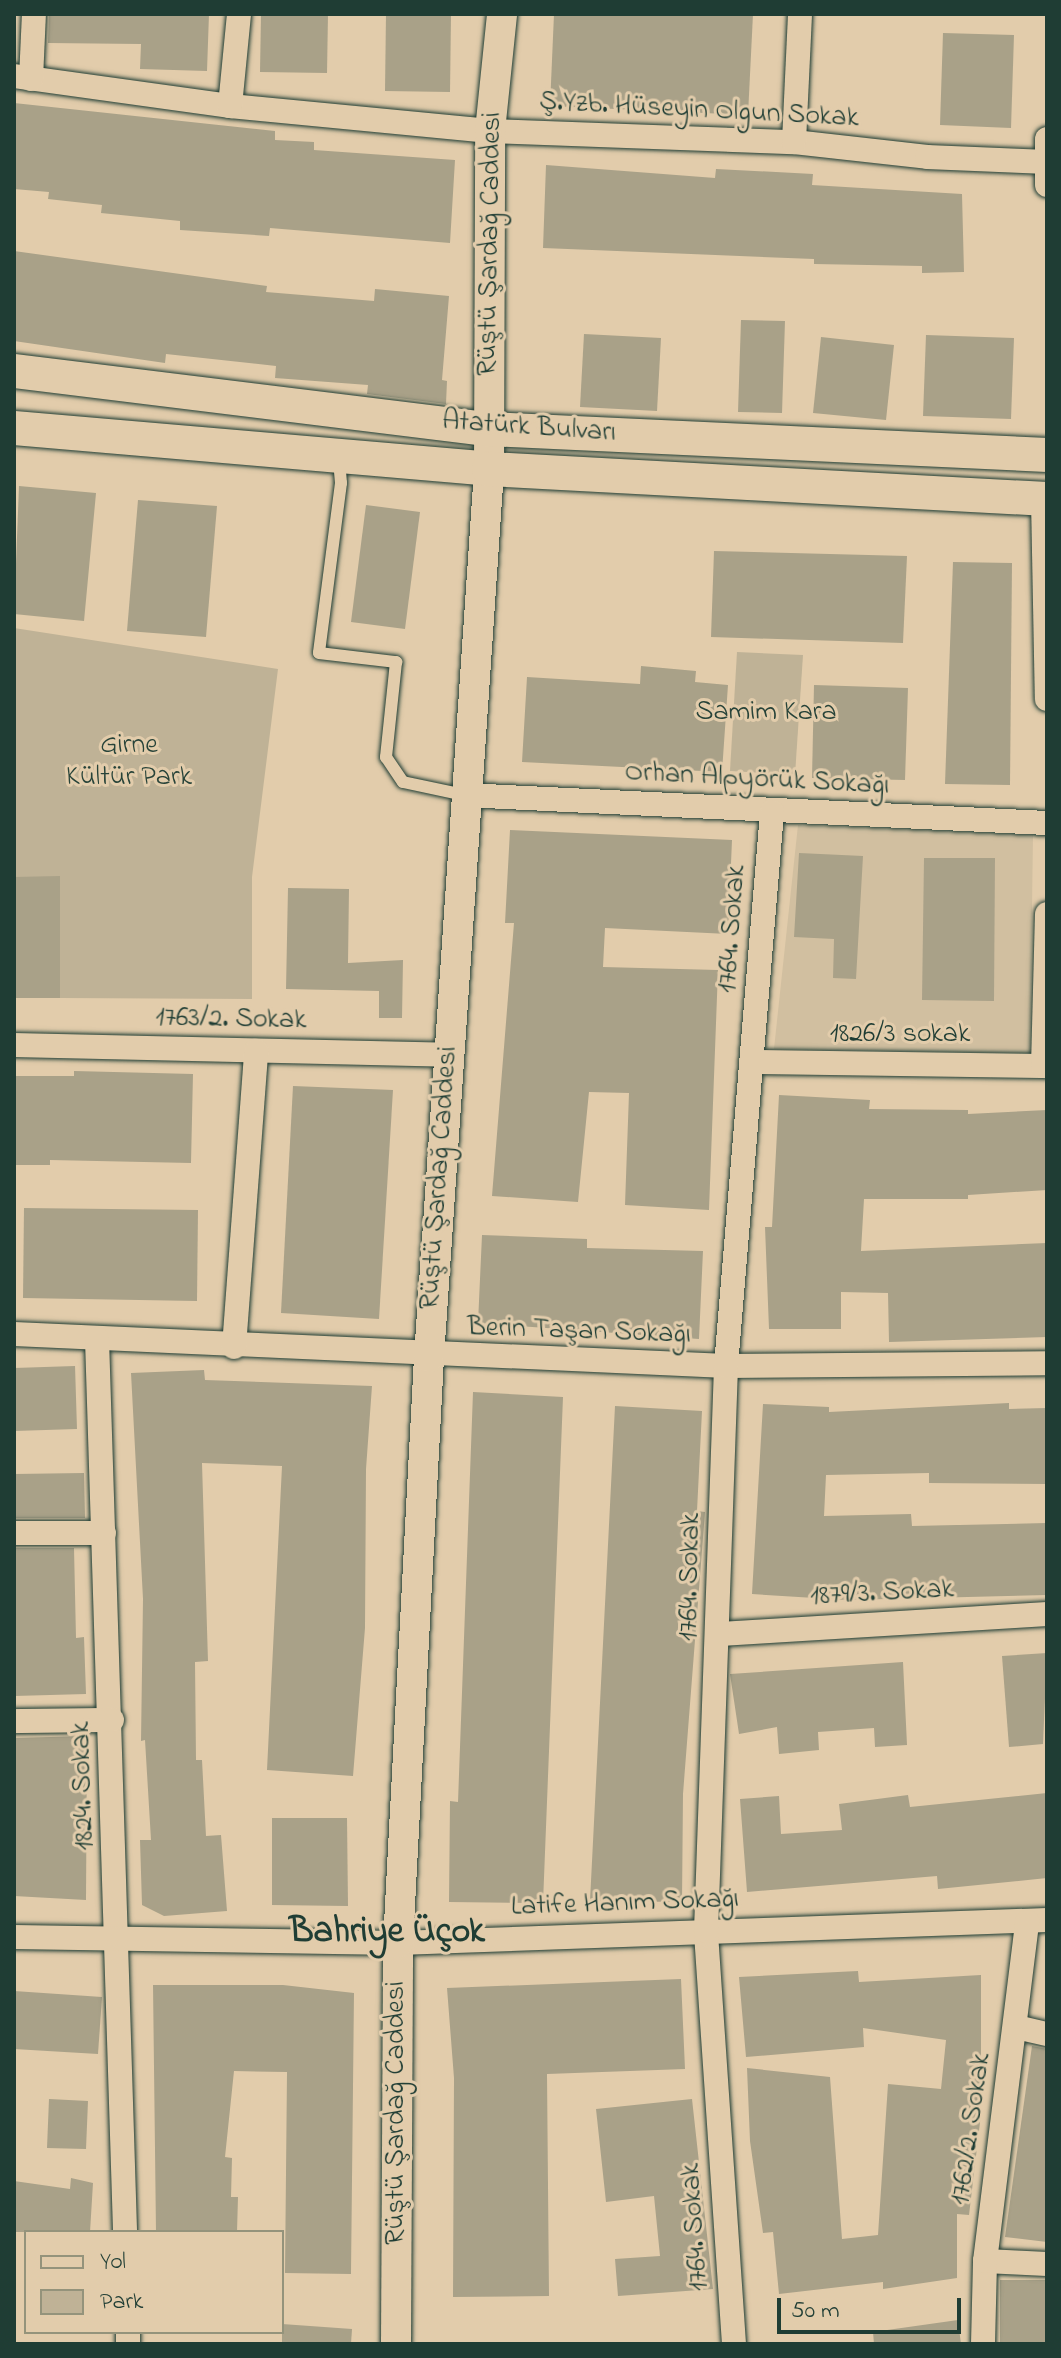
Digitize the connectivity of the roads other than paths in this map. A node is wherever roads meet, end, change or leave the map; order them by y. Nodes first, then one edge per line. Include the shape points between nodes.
1 (34, 14) edge
2 (239, 14) edge
3 (502, 14) edge
4 (800, 14) edge
5 (22, 77) edge
6 (230, 106) junction
7 (490, 131) junction
8 (794, 142) junction
9 (1047, 162) edge
10 (14, 371) edge
11 (14, 428) edge
12 (488, 429) junction
13 (1047, 455) edge
14 (339, 457) junction
15 (489, 469) junction
16 (1045, 499) edge
17 (1047, 699) edge
18 (464, 795) junction
19 (772, 812) junction
20 (1047, 823) edge
21 (1047, 914) edge
22 (14, 1045) edge
23 (256, 1051) junction
24 (448, 1055) junction
25 (753, 1062) junction
26 (1045, 1066) edge
27 (14, 1334) edge
28 (97, 1339) junction
29 (234, 1347) junction
30 (429, 1357) junction
31 (1047, 1363) edge
32 (726, 1366) junction
33 (14, 1533) edge
34 (104, 1533) junction
35 (1047, 1614) edge
36 (720, 1634) junction
37 (112, 1720) junction
38 (14, 1721) edge
39 (1037, 1921) edge
40 (706, 1931) junction
41 (14, 1937) edge
42 (119, 1942) junction
43 (398, 1943) junction
44 (1016, 2027) junction
45 (1047, 2034) edge
46 (125, 2230) edge
47 (985, 2261) junction
48 (1047, 2264) edge
49 (396, 2344) edge
50 (734, 2344) edge
51 (983, 2344) edge

1 - 5 street
2 - 6 street
3 - 7 street, Rüştü Şardağ Caddesi
4 - 8 street
5 - 6 street, Ş.Yzb. Hüseyin Olgun Sokak
6 - 7 street, Ş.Yzb. Hüseyin Olgun Sokak
7 - 8 street, Ş.Yzb. Hüseyin Olgun Sokak
7 - 12 street, Rüştü Şardağ Caddesi
8 - 9 street, Ş.Yzb. Hüseyin Olgun Sokak via 927,157
10 - 12 main road, Atatürk Bulvarı
11 - 14 main road, Atatürk Bulvarı
12 - 13 main road, Atatürk Bulvarı
12 - 15 street, Rüştü Şardağ Caddesi
14 - 15 main road, Atatürk Bulvarı
14 - 18 lane via 341,483 319,653 396,662 386,757 403,782
15 - 16 main road, Atatürk Bulvarı
15 - 18 street, Rüştü Şardağ Caddesi
16 - 17 street
18 - 19 street, Orhan Alpyörük Sokağı
18 - 24 street, Rüştü Şardağ Caddesi
19 - 20 street, Orhan Alpyörük Sokağı
19 - 25 street, 1764. Sokak
21 - 26 street
22 - 23 street, 1763/2. Sokak
23 - 24 street, 1763/2. Sokak
23 - 29 street
24 - 30 street, Rüştü Şardağ Caddesi
25 - 26 street, 1826/3 sokak
25 - 32 street, 1764. Sokak
27 - 28 street, Berin Taşan Sokağı
28 - 29 street, Berin Taşan Sokağı
28 - 34 street, 1824. Sokak
29 - 30 street, Berin Taşan Sokağı
30 - 32 street, Berin Taşan Sokağı
30 - 43 street, Rüştü Şardağ Caddesi
31 - 32 street, Berin Taşan Sokağı
32 - 36 street, 1764. Sokak
33 - 34 street
34 - 37 street, 1824. Sokak
35 - 36 street, 1879/3. Sokak
36 - 40 street, 1764. Sokak
37 - 38 street
37 - 42 street, 1824. Sokak
39 - 40 street, Latife Hanım Sokağı
39 - 44 street, 1762/2. Sokak
40 - 43 street, Latife Hanım Sokağı
40 - 50 street, 1764. Sokak
41 - 42 street, Latife Hanım Sokağı
42 - 43 street, Latife Hanım Sokağı
42 - 46 street, 1824. Sokak
43 - 49 street, Rüştü Şardağ Caddesi
44 - 45 street
44 - 47 street, 1762/2. Sokak
47 - 48 street
47 - 51 street, 1762/2. Sokak

